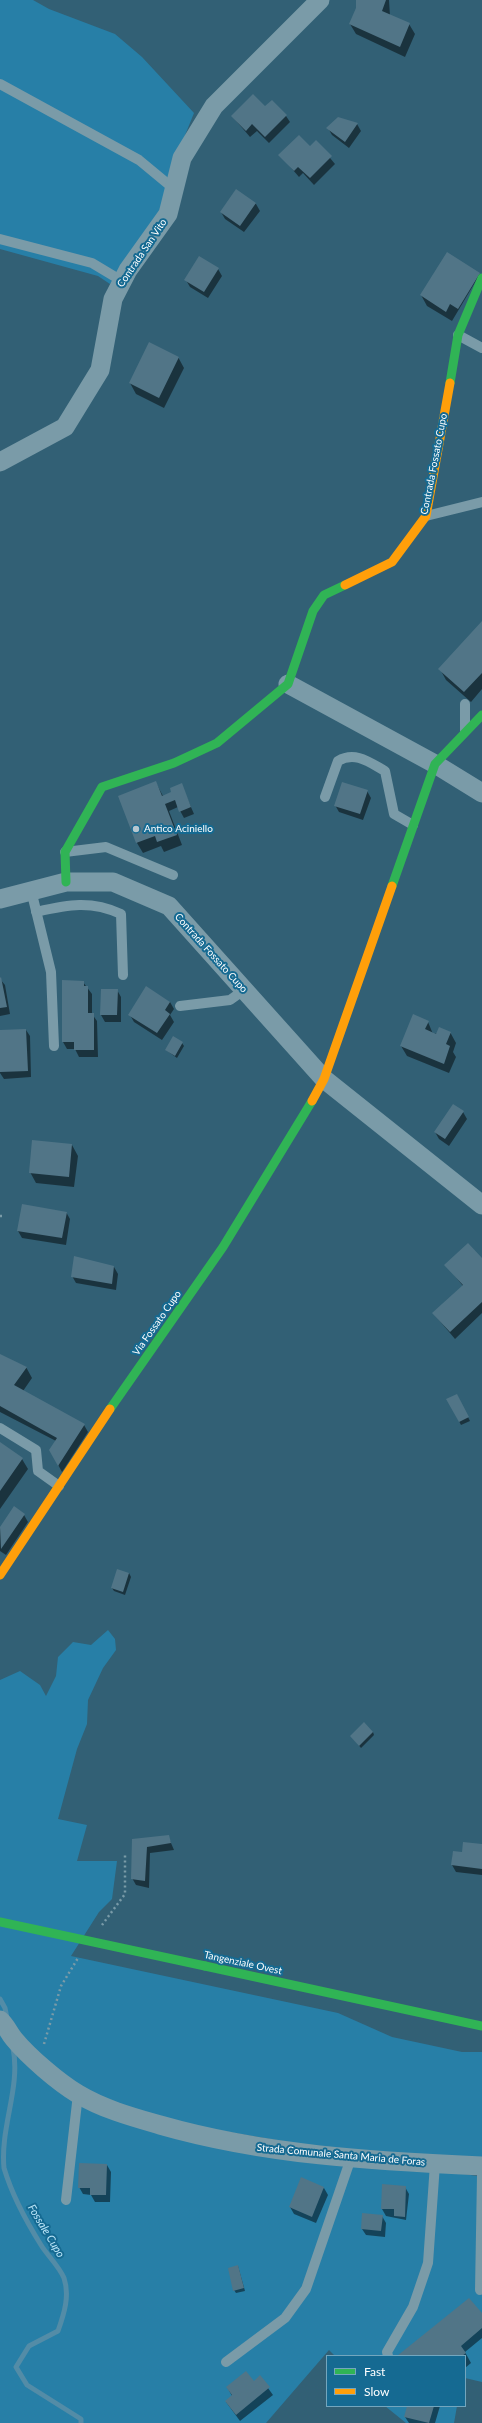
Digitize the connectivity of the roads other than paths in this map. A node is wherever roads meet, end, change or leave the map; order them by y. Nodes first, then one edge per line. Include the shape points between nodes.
1 (320, 0) edge
2 (0, 84) edge
3 (174, 189) junction
4 (0, 239) edge
5 (482, 278) edge
6 (122, 281) junction
7 (458, 335) junction
8 (482, 348) edge
9 (0, 462) edge
10 (482, 502) edge
11 (426, 516) junction
12 (288, 684) junction
13 (465, 704) dead end
14 (482, 715) edge
15 (465, 733) junction
16 (435, 764) junction
17 (482, 793) edge
18 (324, 797) dead end
19 (413, 825) junction
20 (65, 852) junction
21 (173, 875) dead end
22 (66, 882) junction
23 (31, 890) junction
24 (0, 899) edge
25 (36, 912) junction
26 (123, 975) dead end
27 (244, 990) junction
28 (180, 1006) dead end
29 (54, 1046) dead end
30 (324, 1079) junction
31 (482, 1205) edge
32 (0, 1428) edge
33 (59, 1486) junction
34 (0, 1575) edge
35 (0, 1922) edge
36 (2, 2021) edge
37 (482, 2026) edge
38 (78, 2094) junction
39 (351, 2158) junction
40 (435, 2164) junction
41 (482, 2166) edge
42 (482, 2175) edge
43 (66, 2200) dead end
44 (480, 2290) dead end
45 (388, 2355) edge
46 (226, 2362) dead end

1 - 3 street, Contrada San Vito via 214,106 182,158
2 - 3 lane via 139,160
3 - 6 street, Contrada San Vito via 168,214
4 - 6 lane via 92,263
5 - 7 street, Contrada Fossato Cupo
6 - 9 street, Contrada San Vito via 112,299 100,370 65,427
7 - 8 lane
7 - 11 street, Contrada Fossato Cupo
10 - 11 lane
11 - 12 street, Contrada Fossato Cupo via 392,562 324,595 313,611
12 - 16 street
12 - 20 street via 217,743 174,763 102,787
13 - 15 lane
14 - 15 street
15 - 16 street
16 - 17 street
16 - 19 street
18 - 19 lane via 338,761 346,756 357,756 385,771 394,814
19 - 30 street
20 - 21 lane via 106,847
20 - 22 street
22 - 23 street, Contrada Fossato Cupo
22 - 27 street, Contrada Fossato Cupo via 113,882 169,906
23 - 24 street, Contrada Fossato Cupo
23 - 25 lane
25 - 26 lane via 66,905 102,906 120,914
25 - 29 lane via 51,972
27 - 28 lane via 230,1000
27 - 30 street, Contrada Fossato Cupo
30 - 31 street, Contrada Fossato Cupo
30 - 33 street, Via Fossato Cupo via 299,1125 223,1247
32 - 33 lane via 36,1450 38,1471
33 - 34 street, Via Fossato Cupo
35 - 37 street, Tangenziale Ovest, bridge
36 - 38 street, Strada Comunale Santa Maria de Foras via 15,2040
38 - 39 street, Strada Comunale Santa Maria de Foras via 116,2113 208,2139 262,2149
38 - 43 lane
39 - 40 street, Strada Comunale Santa Maria de Foras
39 - 46 lane via 306,2289 285,2318
40 - 41 street, Strada Comunale Santa Maria de Foras
40 - 45 lane via 428,2263 413,2307 387,2352
42 - 44 lane

